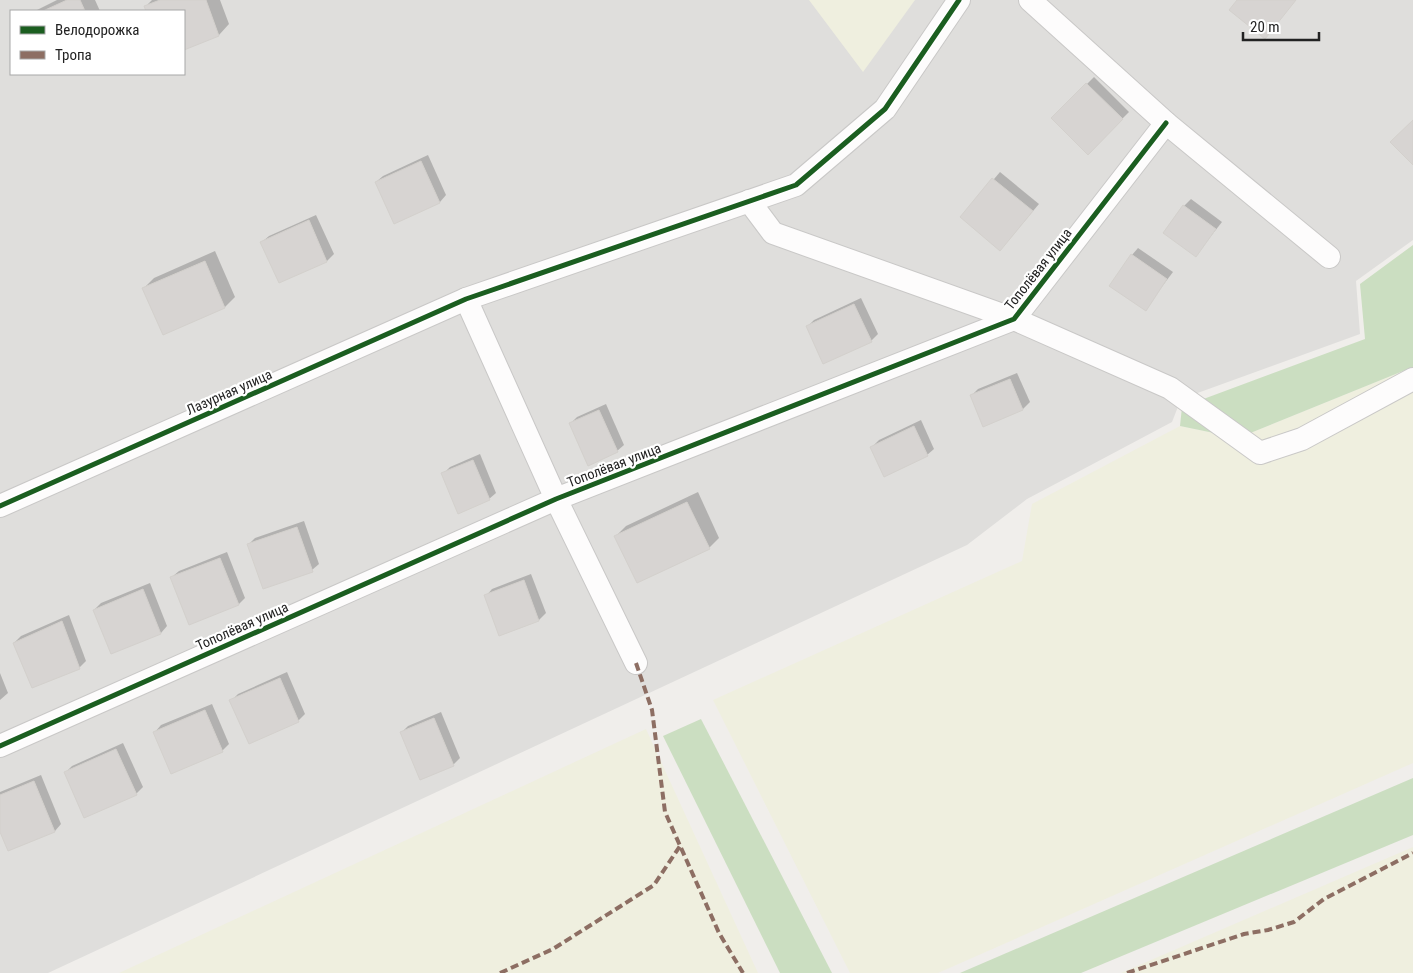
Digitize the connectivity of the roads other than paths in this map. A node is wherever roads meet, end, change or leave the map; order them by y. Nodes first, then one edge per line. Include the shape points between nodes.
1 (959, 0) edge
2 (1030, 0) edge
3 (1166, 123) junction
4 (750, 201) junction
5 (1329, 257) dead end
6 (466, 298) junction
7 (1014, 319) junction
8 (1413, 379) edge
9 (556, 499) junction
10 (0, 506) edge
11 (636, 663) dead end
12 (0, 746) edge

1 - 4 street, Лазурная улица via 885,109 796,185
2 - 3 street
3 - 5 street
3 - 7 street, Тополёвая улица
4 - 6 street, Лазурная улица
4 - 7 street via 773,233
6 - 9 street
6 - 10 street, Лазурная улица
7 - 8 street via 1170,388 1260,453 1302,439
7 - 9 street, Тополёвая улица
9 - 11 street
9 - 12 street, Тополёвая улица

